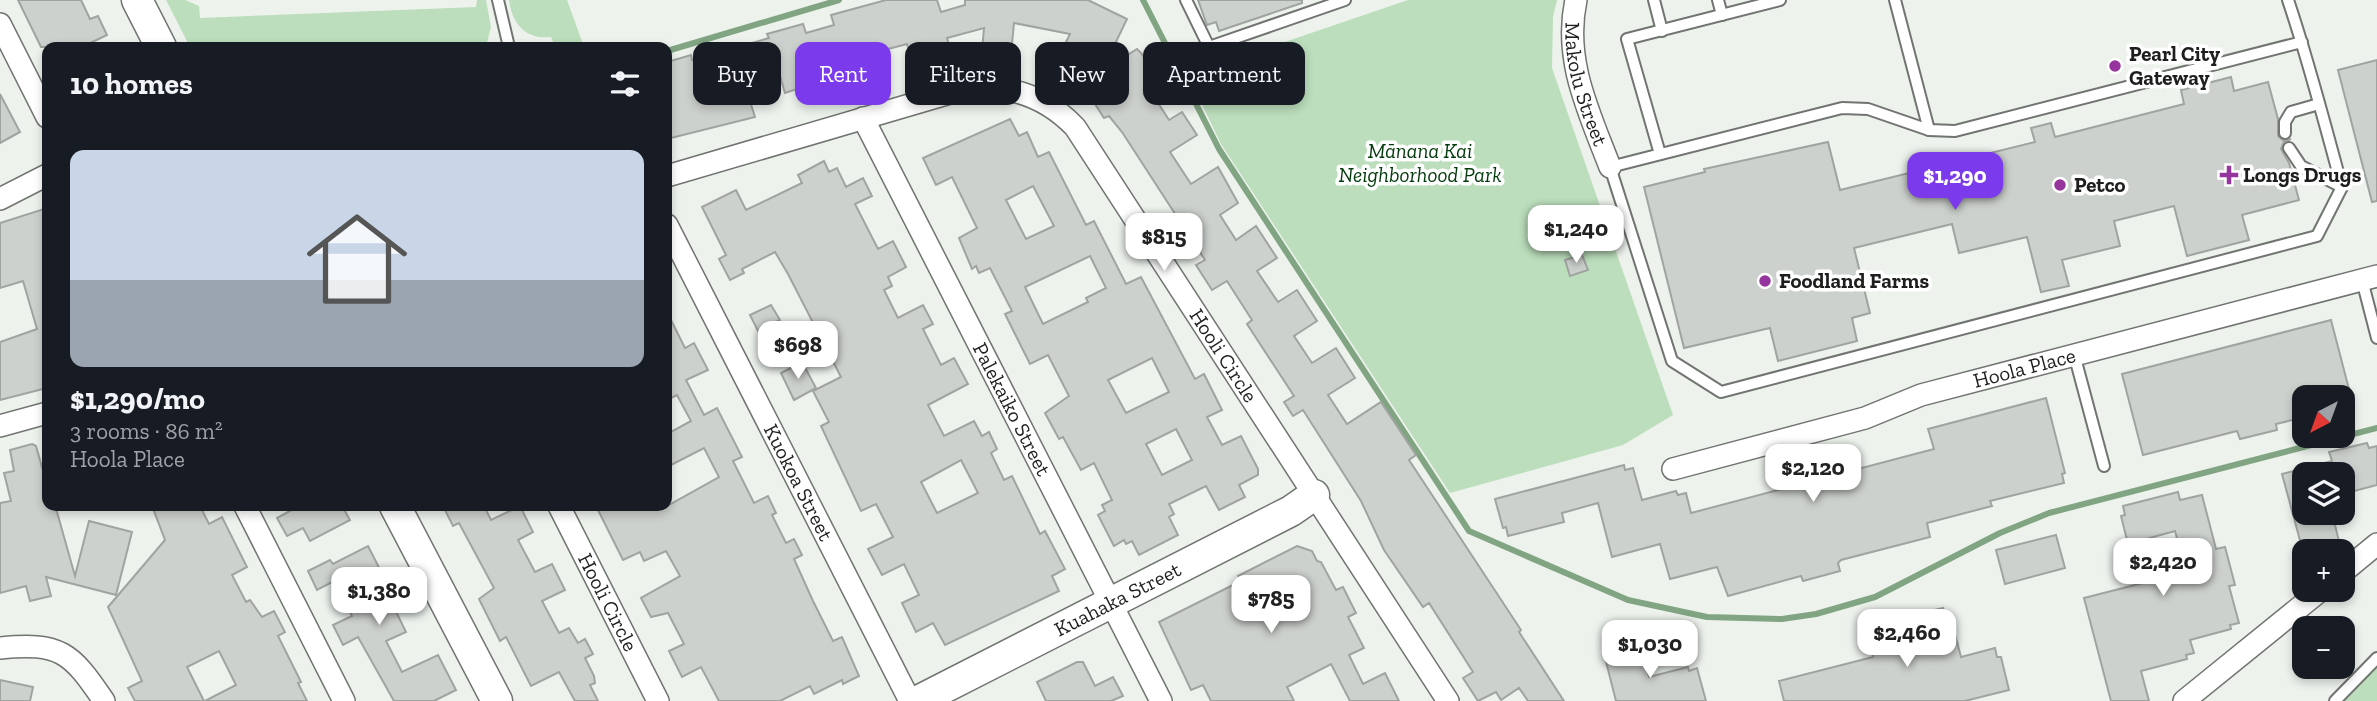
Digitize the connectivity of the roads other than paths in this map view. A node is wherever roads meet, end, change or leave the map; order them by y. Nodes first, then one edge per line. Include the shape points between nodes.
1 (137, 0) edge
2 (498, 0) edge
3 (1186, 0) edge
4 (1345, 0) edge
5 (1576, 0) edge
6 (1654, 0) edge
7 (1718, 0) edge
8 (1780, 0) edge
9 (1895, 0) edge
10 (2288, 0) edge
11 (1722, 15) junction
12 (0, 24) edge
13 (1662, 30) junction
14 (158, 42) edge
15 (508, 42) edge
16 (2302, 42) junction
17 (2319, 104) junction
18 (42, 107) edge
19 (863, 118) junction
20 (1929, 130) junction
21 (2285, 133) dead end
22 (2289, 148) dead end
23 (1660, 155) junction
24 (1610, 167) junction
25 (672, 175) edge
26 (42, 178) edge
27 (2342, 187) junction
28 (0, 199) edge
29 (672, 235) edge
30 (2369, 278) edge
31 (2377, 338) edge
32 (2074, 354) junction
33 (42, 415) edge
34 (0, 426) edge
35 (2104, 466) dead end
36 (1673, 469) dead end
37 (1314, 495) junction
38 (248, 511) edge
39 (398, 511) edge
40 (562, 511) edge
41 (2377, 544) edge
42 (2355, 562) edge
43 (2306, 602) edge
44 (1111, 603) junction
45 (0, 648) edge
46 (2377, 658) edge
47 (2368, 667) junction
48 (2377, 675) edge
49 (104, 701) edge
50 (344, 701) edge
51 (497, 701) edge
52 (659, 701) edge
53 (910, 701) edge
54 (918, 701) edge
55 (1161, 701) edge
56 (1448, 701) edge
57 (2184, 701) edge
58 (2335, 701) edge

1 - 14 street
2 - 15 lane
3 - 4 lane via 1209,47
5 - 24 street, Makolu Street via 1573,61
6 - 13 lane
7 - 11 lane
8 - 11 lane
9 - 20 lane
10 - 16 lane
11 - 13 lane
12 - 18 street
13 - 23 lane via 1628,39
16 - 17 lane
16 - 20 lane via 1955,131
17 - 21 lane via 2291,112
17 - 27 lane
19 - 25 street, Hooli Circle
19 - 37 street, Hooli Circle via 979,87 1026,94 1065,116
19 - 44 street, Palekaiko Street
20 - 23 lane via 1868,109 1842,108
22 - 27 lane via 2301,166
23 - 24 lane
24 - 27 lane via 1672,361 1721,391 2317,236
26 - 28 street
29 - 53 street, Kuokoa Street
30 - 31 lane
30 - 32 street, Hoola Place
32 - 35 lane
32 - 36 street, Hoola Place via 1921,394 1857,420
33 - 34 street
37 - 44 street, Kuahaka Street
37 - 56 street, Hooli Circle
38 - 50 street
39 - 51 street
40 - 52 street, Hooli Circle
41 - 42 street
43 - 57 street
44 - 54 street, Kuahaka Street
44 - 55 street, Palekaiko Street
45 - 49 street via 33,645 58,649
46 - 47 lane
47 - 48 lane
47 - 58 lane

